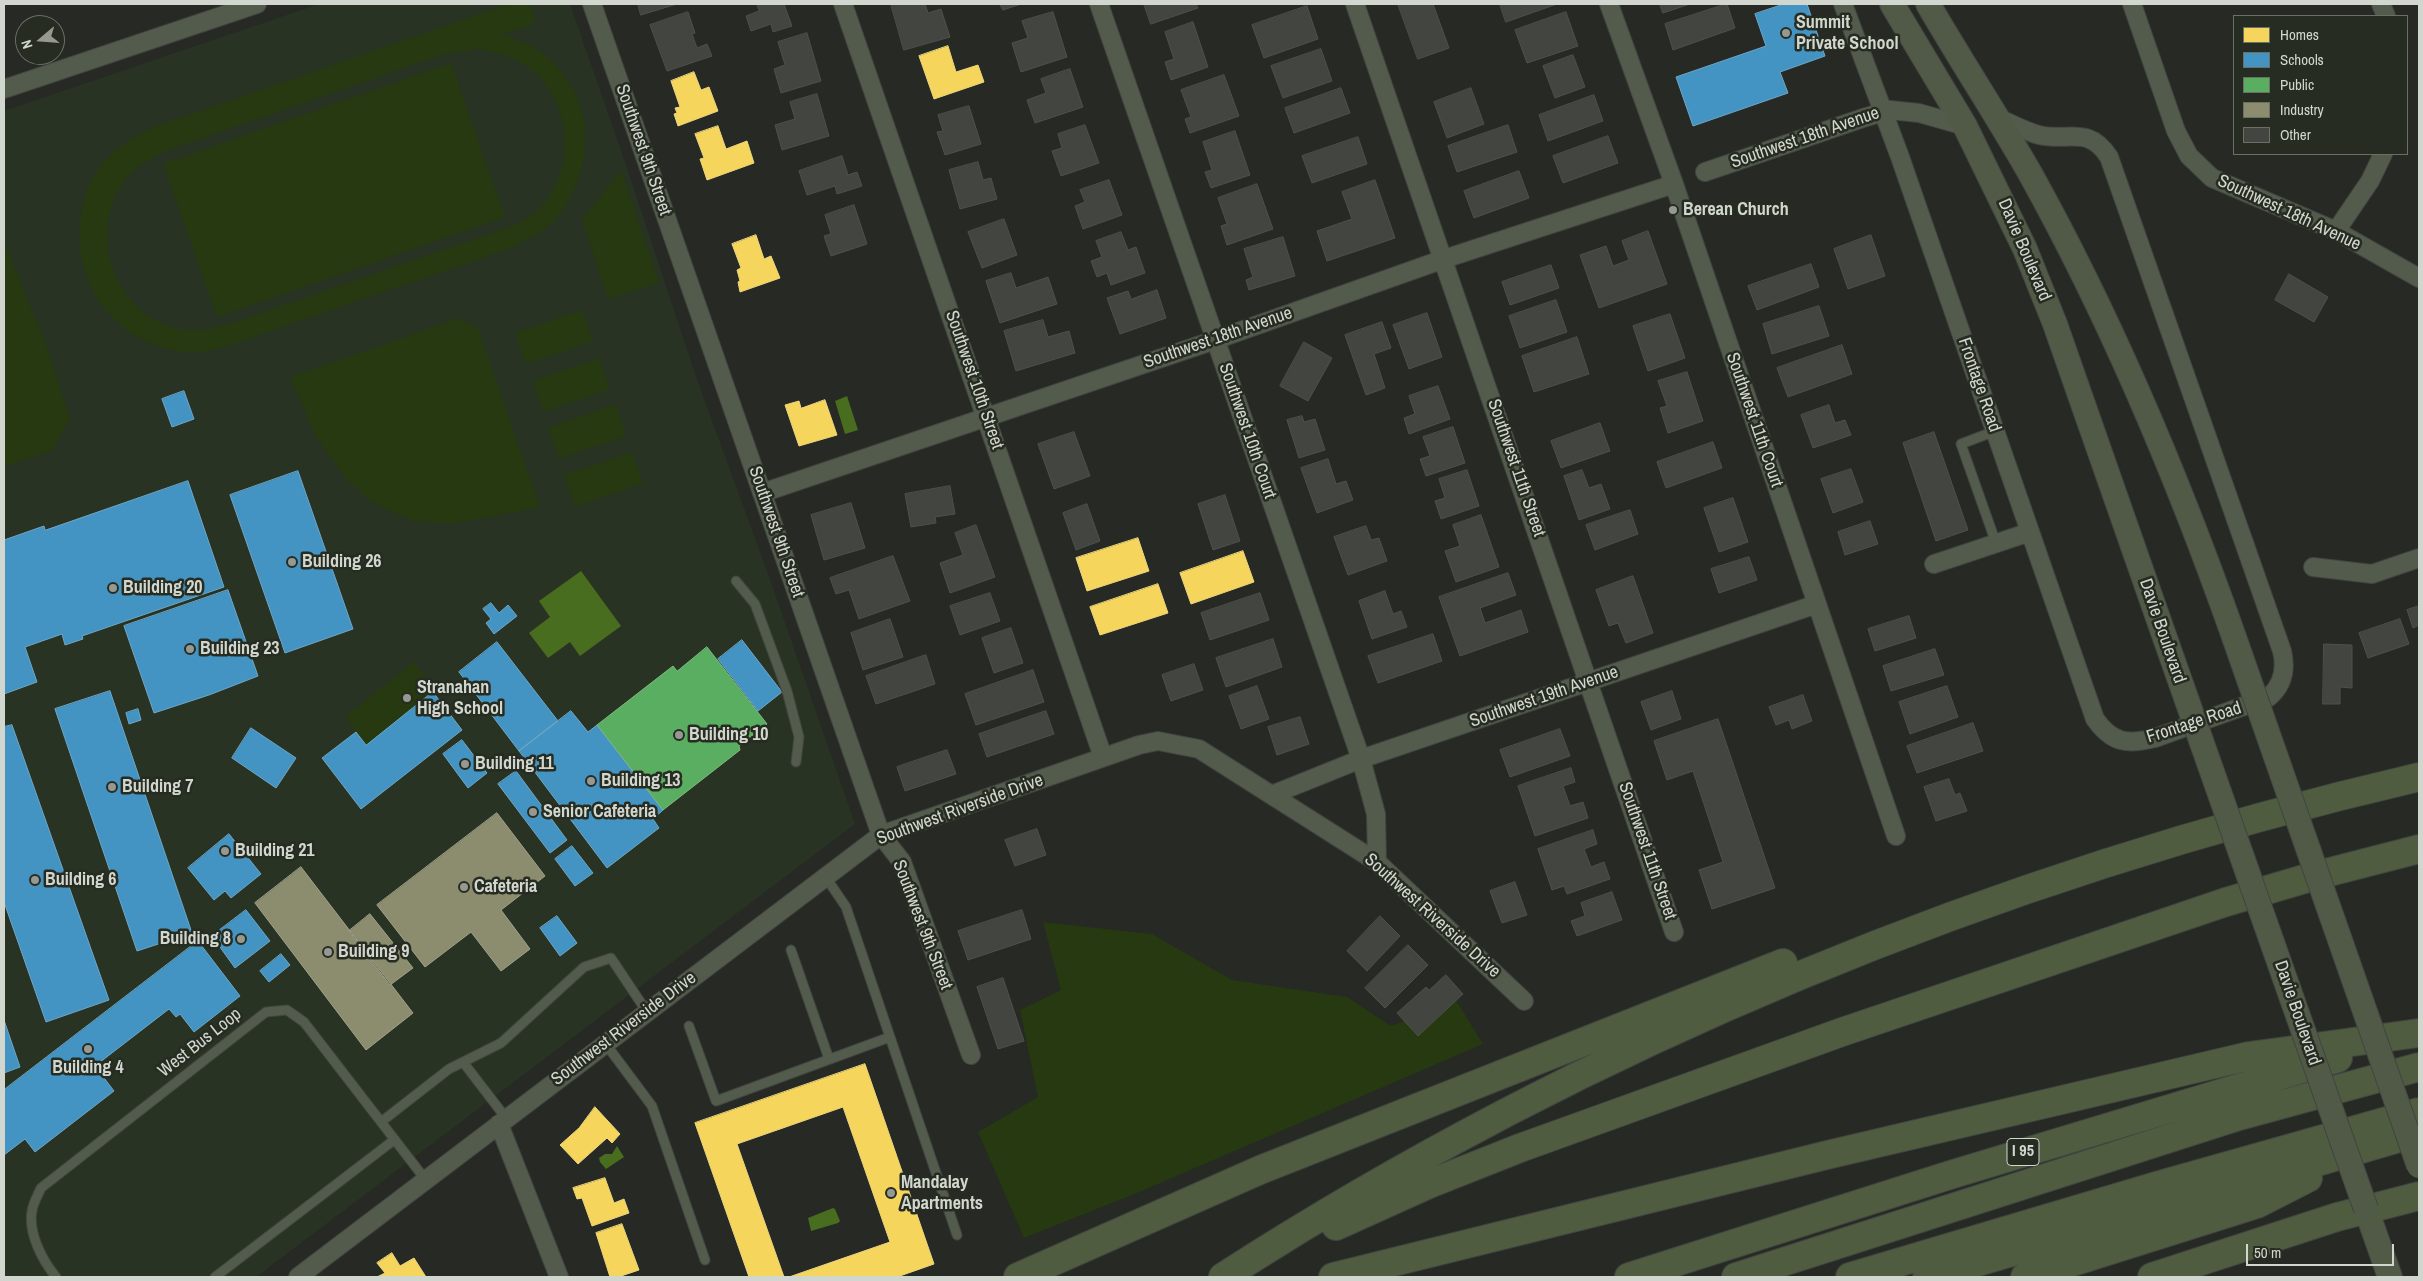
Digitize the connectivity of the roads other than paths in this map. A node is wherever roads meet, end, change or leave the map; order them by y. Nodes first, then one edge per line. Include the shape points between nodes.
1 (257, 4) edge
2 (592, 4) edge
3 (843, 4) edge
4 (1099, 4) edge
5 (1355, 4) edge
6 (1609, 4) edge
7 (1843, 4) edge
8 (1892, 4) edge
9 (1928, 4) edge
10 (2132, 4) edge
11 (4, 88) edge
12 (1884, 112) junction
13 (1996, 117) junction
14 (1965, 126) junction
15 (2383, 155) edge
16 (1705, 172) dead end
17 (1674, 184) junction
18 (2336, 231) junction
19 (1444, 259) junction
20 (2419, 278) edge
21 (1215, 340) junction
22 (987, 416) junction
23 (1995, 431) junction
24 (762, 493) junction
25 (2030, 532) junction
26 (1996, 543) junction
27 (2419, 558) edge
28 (1934, 564) dead end
29 (2314, 567) dead end
30 (736, 581) dead end
31 (1817, 604) junction
32 (1589, 681) junction
33 (1103, 758) junction
34 (1361, 759) junction
35 (796, 762) dead end
36 (2419, 777) edge
37 (1274, 794) junction
38 (881, 835) junction
39 (1896, 836) dead end
40 (2419, 849) edge
41 (1377, 862) junction
42 (2071, 874) junction
43 (2318, 875) junction
44 (826, 876) junction
45 (2255, 893) junction
46 (1674, 932) dead end
47 (791, 950) dead end
48 (1524, 1001) dead end
49 (647, 1012) junction
50 (689, 1026) dead end
51 (2419, 1034) edge
52 (890, 1037) junction
53 (605, 1043) junction
54 (970, 1055) dead end
55 (829, 1059) junction
56 (463, 1062) junction
57 (2419, 1067) edge
58 (2419, 1112) edge
59 (502, 1121) junction
60 (381, 1122) junction
61 (2419, 1132) edge
62 (394, 1140) junction
63 (2370, 1147) junction
64 (2419, 1166) edge
65 (425, 1180) junction
66 (2419, 1196) edge
67 (2366, 1209) junction
68 (957, 1235) dead end
69 (705, 1260) dead end
70 (56, 1277) edge
71 (215, 1277) edge
72 (298, 1277) edge
73 (559, 1277) edge
74 (1018, 1277) edge
75 (1223, 1277) edge
76 (1231, 1277) edge
77 (1333, 1277) edge
78 (1629, 1277) edge
79 (1736, 1277) edge
80 (1850, 1277) edge
81 (1927, 1277) edge
82 (2025, 1277) edge
83 (2152, 1277) edge
84 (2390, 1277) edge

1 - 11 street
2 - 24 street, Southwest 9th Street
3 - 22 street, Southwest 10th Street
4 - 21 street, Southwest 10th Court
5 - 19 street, Southwest 11th Street
6 - 17 street, Southwest 11th Court
7 - 12 street, Frontage Road
8 - 14 main road, Davie Boulevard
9 - 13 main road, Davie Boulevard
10 - 18 street, Southwest 18th Avenue via 2176,131 2189,156 2212,178
12 - 14 street, Southwest 18th Avenue via 1920,113
12 - 16 street, Southwest 18th Avenue
12 - 23 street, Frontage Road
13 - 25 street, Frontage Road via 2040,135 2090,138 2104,148 2109,157 2280,640 2284,658 2280,684 2269,696 2155,738 2135,742 2116,739 2101,728 2091,710
13 - 43 main road, Davie Boulevard, bridge via 2066,241 2124,361 2181,493
14 - 45 main road, Davie Boulevard, bridge via 2011,217 2040,285
15 - 18 street via 2370,181
17 - 19 street, Southwest 18th Avenue
17 - 31 street, Southwest 11th Court
18 - 20 street, Southwest 18th Avenue
19 - 21 street, Southwest 18th Avenue
19 - 32 street, Southwest 11th Street
21 - 22 street, Southwest 18th Avenue
21 - 34 street, Southwest 10th Court
22 - 24 street, Southwest 18th Avenue
22 - 33 street, Southwest 10th Street
23 - 25 street, Frontage Road
23 - 26 lane via 1961,444
24 - 38 street, Southwest 9th Street
25 - 26 street
26 - 28 street
27 - 29 street via 2372,574
30 - 35 lane via 755,604 787,691 798,738
31 - 32 street, Southwest 19th Avenue
31 - 39 street, Southwest 11th Court
32 - 34 street, Southwest 19th Avenue
32 - 46 street, Southwest 11th Street
33 - 37 street, Southwest Riverside Drive via 1158,741 1199,749
33 - 38 street, Southwest Riverside Drive
34 - 37 street, Southwest 19th Avenue
34 - 41 street, Southwest 10th Court via 1376,814
36 - 42 highway via 2290,809
37 - 41 street, Southwest Riverside Drive
38 - 44 street, Southwest Riverside Drive
38 - 54 street, Southwest 9th Street via 902,862
40 - 43 highway
41 - 48 street, Southwest Riverside Drive
42 - 74 highway via 1933,906 1832,944 1260,1170
42 - 75 highway via 1869,948 1673,1031 1476,1129 1289,1235
43 - 45 highway
43 - 64 main road, Davie Boulevard, bridge
44 - 49 street, Southwest Riverside Drive
44 - 52 lane via 846,907
45 - 67 main road, Davie Boulevard, bridge
45 - 76 highway via 1842,1032 1520,1148 1392,1200
47 - 55 lane
49 - 53 street, Southwest Riverside Drive
49 - 56 lane via 611,958 584,967 501,1043
50 - 55 lane via 716,1100
51 - 77 highway via 2240,1058 1818,1157
51 - 78 highway, I 95 via 2152,1112
52 - 55 lane
52 - 68 lane
53 - 59 street, Southwest Riverside Drive
53 - 69 lane via 652,1106
56 - 59 lane
56 - 60 lane via 449,1069
57 - 79 highway via 2239,1116
58 - 80 highway
59 - 65 street, Southwest Riverside Drive
59 - 73 street
60 - 62 lane, West Bus Loop
60 - 70 lane, West Bus Loop via 304,1022 288,1010 266,1012 41,1188 32,1212 34,1240
61 - 63 highway
62 - 65 lane, West Bus Loop
62 - 71 lane
63 - 81 highway
63 - 82 highway via 2257,1204
65 - 72 street, Southwest Riverside Drive
66 - 67 highway
67 - 83 highway
67 - 84 main road, Davie Boulevard

